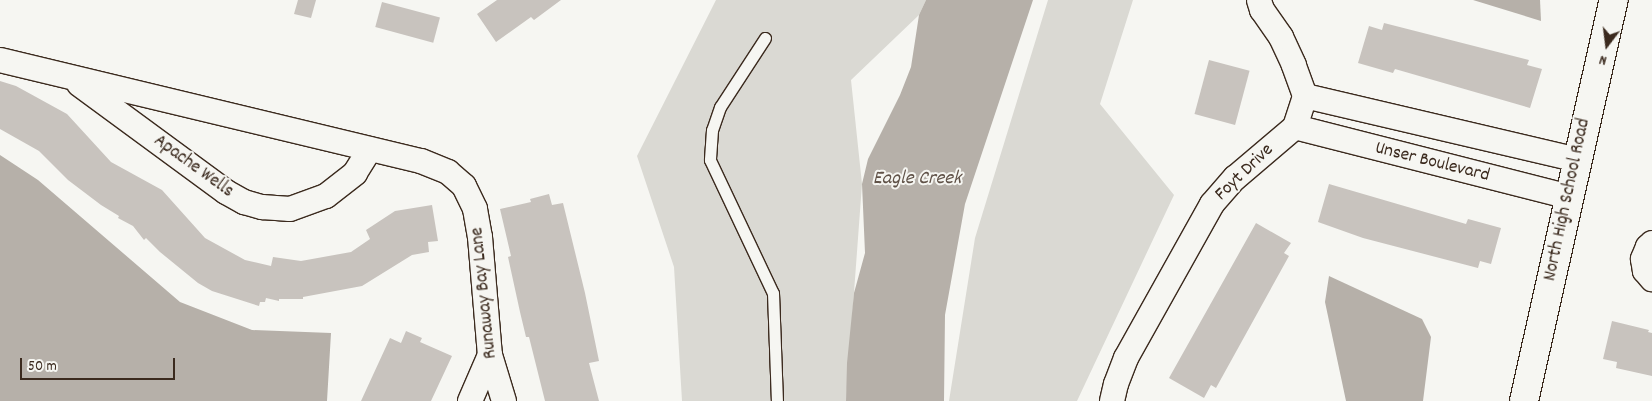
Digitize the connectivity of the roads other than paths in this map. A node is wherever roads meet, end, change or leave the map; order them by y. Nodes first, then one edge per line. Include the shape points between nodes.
1 (1259, 0) edge
2 (1614, 0) edge
3 (764, 38) dead end
4 (0, 60) edge
5 (69, 77) junction
6 (1305, 96) junction
7 (1295, 127) junction
8 (370, 149) junction
9 (1578, 160) junction
10 (464, 186) joint
11 (1569, 197) junction
12 (1652, 243) edge
13 (1652, 279) edge
14 (490, 355) junction
15 (470, 401) edge
16 (504, 401) edge
17 (777, 401) edge
18 (1112, 401) edge
19 (1524, 401) edge

1 - 6 street via 1262,10 1281,37
2 - 9 street, North High School Road
3 - 17 lane via 720,107 712,130 710,160 773,293
4 - 5 street, Apache Wells
5 - 8 street, Apache Wells
5 - 8 street, Apache Wells via 226,192 262,207 290,209 326,196 355,174
6 - 7 street
6 - 9 street, Unser Boulevard
7 - 11 street, Unser Boulevard
7 - 18 street, Foyt Drive via 1235,178 1212,204 1126,358
8 - 10 street, Apache Wells via 435,166
9 - 11 street, North High School Road
10 - 14 street, Runaway Bay Lane via 475,209 480,236
11 - 19 street, North High School Road
12 - 13 street via 1643,259 1645,271
14 - 15 street
14 - 16 street, Runaway Bay Lane

